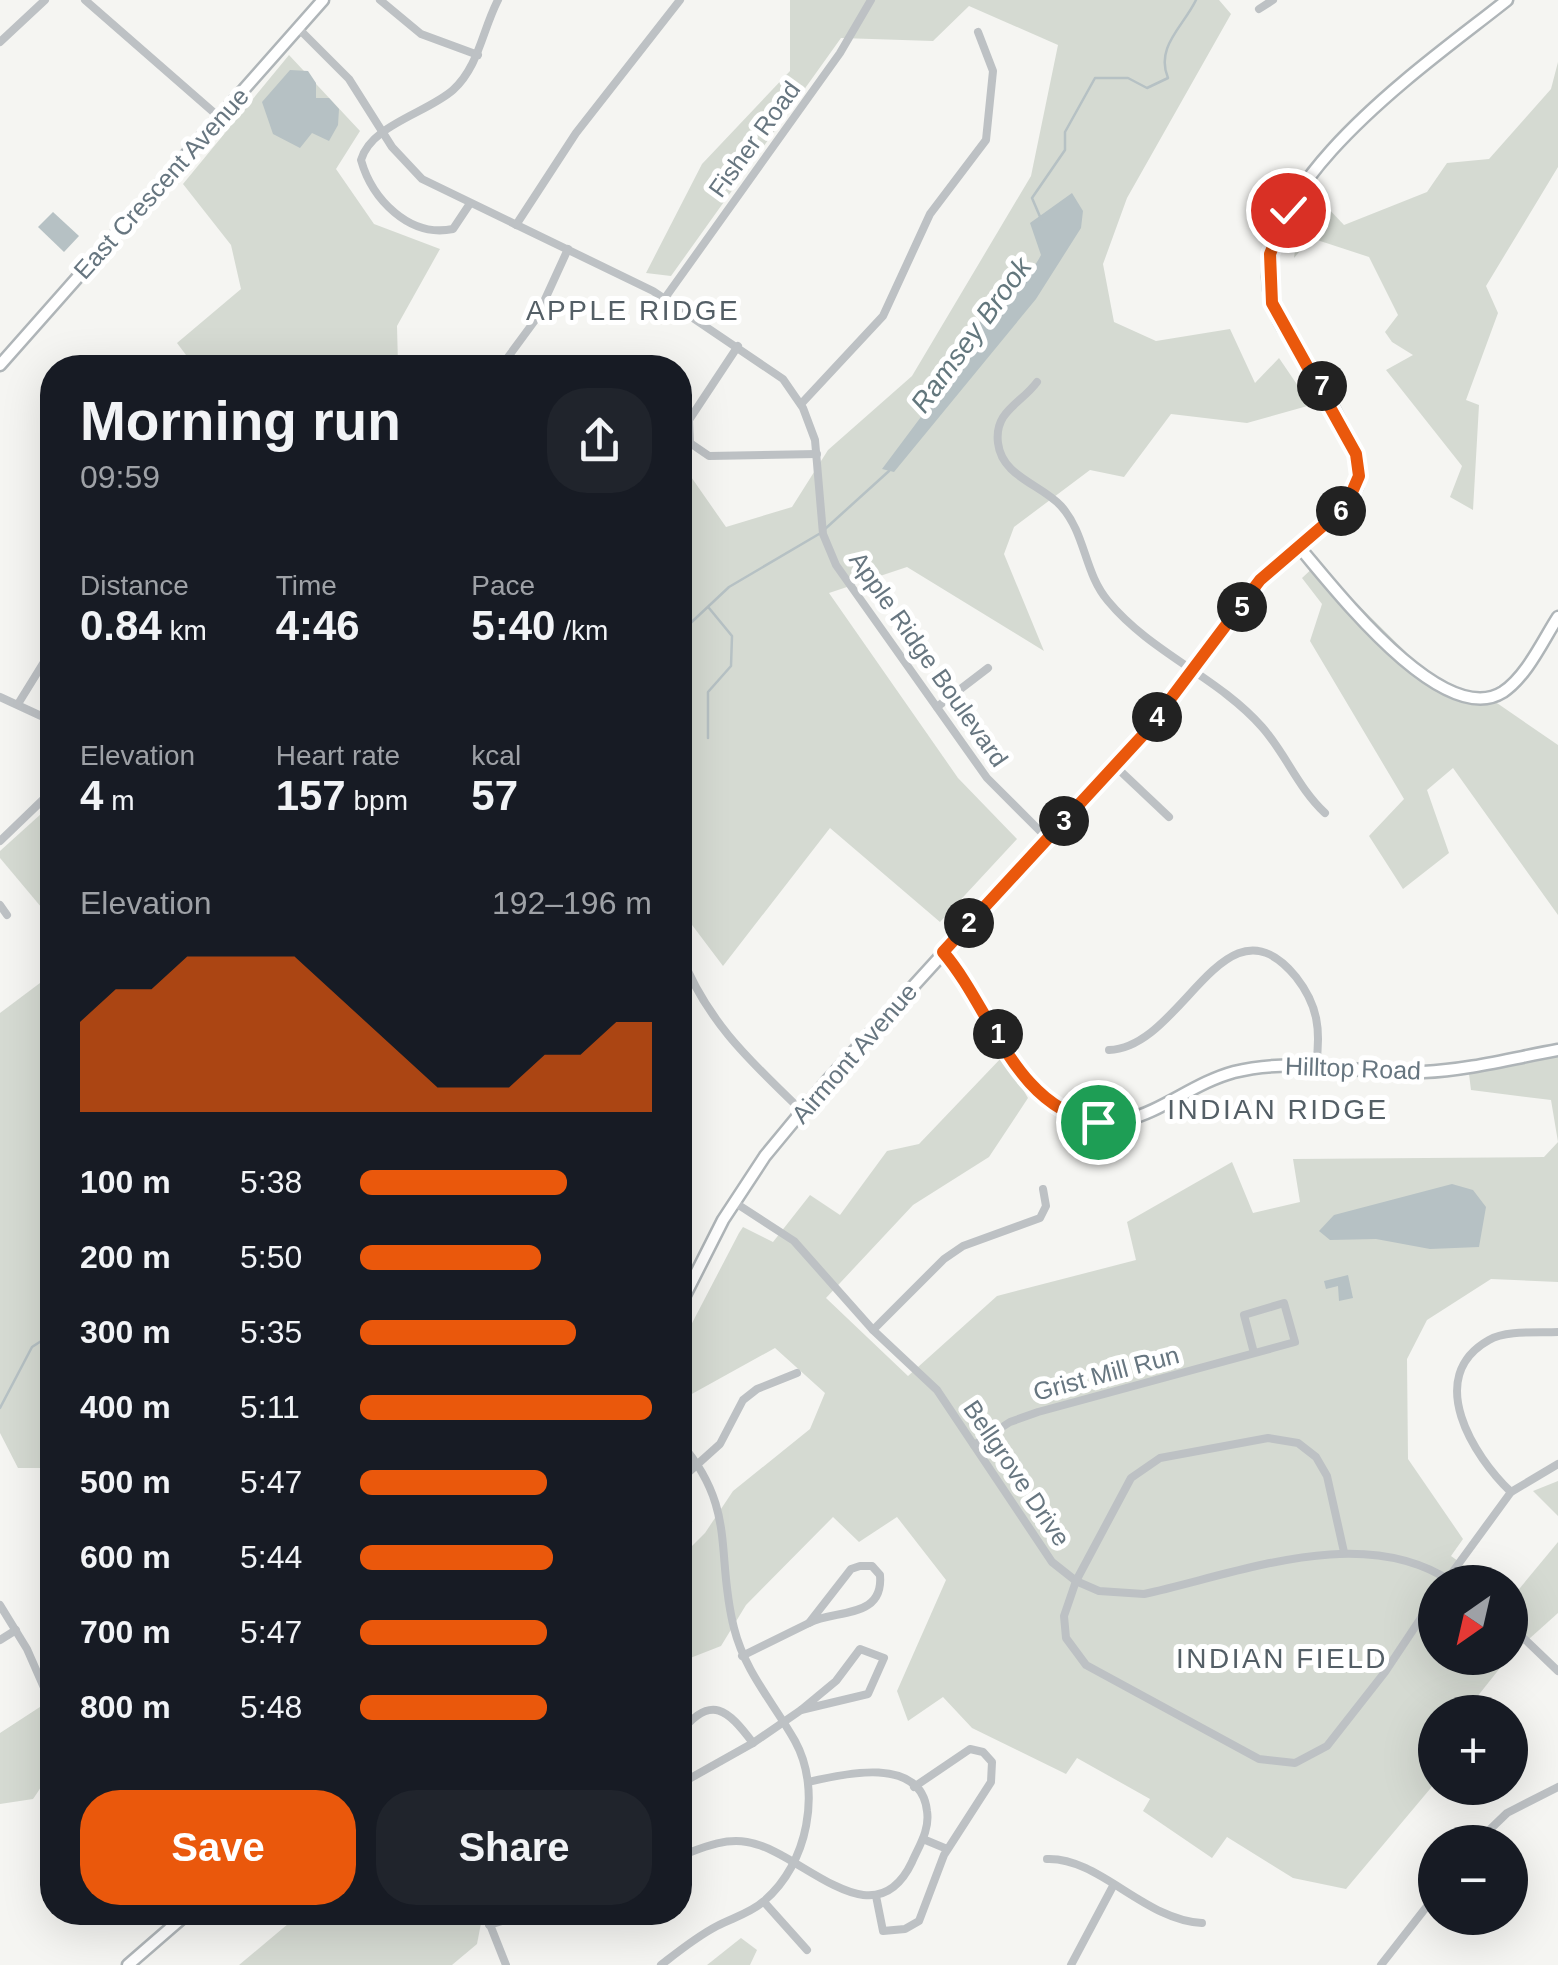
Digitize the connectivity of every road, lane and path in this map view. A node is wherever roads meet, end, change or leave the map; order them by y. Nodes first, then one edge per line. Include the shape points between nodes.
1 (45, 0) edge
2 (86, 0) edge
3 (323, 0) edge
4 (380, 0) edge
5 (498, 0) edge
6 (680, 0) edge
7 (871, 0) edge
8 (1274, 0) edge
9 (1507, 0) edge
10 (1259, 8) dead end
11 (299, 29) junction
12 (978, 32) dead end
13 (0, 42) edge
14 (478, 55) junction
15 (220, 117) junction
16 (384, 134) junction
17 (469, 205) junction
18 (516, 225) junction
19 (568, 249) junction
20 (665, 298) junction
21 (738, 346) junction
22 (510, 355) edge
23 (0, 365) edge
24 (1037, 382) dead end
25 (800, 404) junction
26 (692, 414) edge
27 (692, 444) edge
28 (817, 454) junction
29 (1300, 548) junction
30 (1558, 616) edge
31 (40, 668) edge
32 (988, 668) dead end
33 (1192, 674) junction
34 (0, 696) edge
35 (18, 704) junction
36 (936, 707) junction
37 (40, 715) edge
38 (1114, 766) junction
39 (40, 803) edge
40 (1325, 813) dead end
41 (1168, 817) dead end
42 (1048, 839) junction
43 (0, 841) edge
44 (0, 905) edge
45 (8, 915) dead end
46 (943, 952) junction
47 (692, 986) edge
48 (1110, 1050) dead end
49 (1558, 1050) edge
50 (1316, 1065) junction
51 (802, 1112) junction
52 (1043, 1189) dead end
53 (734, 1202) junction
54 (692, 1282) edge
55 (873, 1330) junction
56 (1558, 1332) edge
57 (1254, 1353) junction
58 (797, 1373) dead end
59 (974, 1445) junction
60 (692, 1456) edge
61 (1558, 1464) edge
62 (700, 1466) junction
63 (692, 1472) edge
64 (1511, 1492) junction
65 (1344, 1552) junction
66 (1459, 1565) edge
67 (1418, 1568) edge
68 (1076, 1581) junction
69 (0, 1605) edge
70 (808, 1622) junction
71 (1418, 1622) edge
72 (16, 1630) junction
73 (0, 1640) edge
74 (1528, 1642) edge
75 (742, 1656) junction
76 (1558, 1670) edge
77 (40, 1681) edge
78 (801, 1710) junction
79 (692, 1719) edge
80 (782, 1722) junction
81 (753, 1744) junction
82 (692, 1777) edge
83 (808, 1782) junction
84 (914, 1787) junction
85 (1558, 1787) edge
86 (1494, 1825) edge
87 (923, 1839) junction
88 (947, 1850) junction
89 (692, 1851) edge
90 (1047, 1859) dead end
91 (792, 1863) junction
92 (1113, 1886) junction
93 (876, 1896) junction
94 (764, 1902) junction
95 (1418, 1918) edge
96 (1202, 1924) dead end
97 (174, 1925) edge
98 (489, 1925) edge
99 (172, 1927) joint
100 (807, 1950) dead end
101 (128, 1965) edge
102 (506, 1965) edge
103 (661, 1965) edge
104 (1071, 1965) edge
105 (1381, 1965) edge

1 - 13 street
2 - 15 street
3 - 11 street, East Crescent Avenue
4 - 14 street via 421,34
5 - 14 street
6 - 18 street via 576,133
7 - 20 street, Fisher Road via 840,54
8 - 10 street
9 - 29 street, Airmont Avenue via 1361,122 1309,180 1273,240 1269,286 1277,317 1327,395 1359,465 1352,498
11 - 15 street, East Crescent Avenue
11 - 16 street, Apple Ridge Boulevard via 342,70
12 - 25 street via 993,71 986,140 930,214 882,316
14 - 16 street via 453,90
15 - 23 street, East Crescent Avenue
16 - 17 street, Apple Ridge Boulevard via 422,179
16 - 17 street via 364,148 361,160 388,208 438,232 453,229
17 - 18 street, Apple Ridge Boulevard
18 - 19 street, Apple Ridge Boulevard
19 - 20 street, Apple Ridge Boulevard
19 - 22 street via 536,319
20 - 21 street, Apple Ridge Boulevard
21 - 25 street, Apple Ridge Boulevard via 783,379
21 - 26 street
24 - 33 street via 1000,423 1004,462 1064,509 1106,600
25 - 28 street, Apple Ridge Boulevard
27 - 28 street via 708,456
28 - 36 street, Apple Ridge Boulevard via 828,550
29 - 30 street via 1372,631 1461,697 1492,697 1512,685
29 - 33 street, Airmont Avenue via 1260,580
31 - 35 street
32 - 36 street
33 - 38 street, Airmont Avenue
33 - 40 street via 1260,725
34 - 35 street
35 - 37 street
36 - 42 street, Apple Ridge Boulevard via 987,778
38 - 41 street
38 - 42 street, Airmont Avenue
39 - 43 street
42 - 46 street, Airmont Avenue
44 - 45 street
46 - 50 street, Hilltop Road via 1031,1087 1082,1120 1127,1121 1232,1073
46 - 51 street, Airmont Avenue
47 - 51 street via 722,1032
48 - 50 street via 1142,1042 1223,959 1255,950 1284,963 1311,998 1319,1023
49 - 50 street, Hilltop Road via 1420,1072
51 - 53 street, Airmont Avenue
52 - 55 street via 1040,1218 963,1246
53 - 54 street, Airmont Avenue
53 - 55 street, Bellgrove Drive via 794,1241
55 - 59 street, Bellgrove Drive via 937,1390
56 - 64 street via 1492,1338 1461,1377 1463,1429
57 - 57 street, Grist Mill Run via 1244,1315 1284,1303 1295,1342
57 - 59 street, Grist Mill Run via 1038,1412
58 - 62 street via 743,1400
59 - 68 street, Bellgrove Drive via 1044,1554
60 - 62 street
61 - 64 street
62 - 63 street
62 - 75 street via 723,1524 729,1602
64 - 66 street
65 - 67 street, Bellgrove Drive via 1392,1556
65 - 68 street, Bellgrove Drive via 1144,1594 1116,1594
65 - 68 street via 1323,1465 1298,1443 1268,1438 1160,1458 1140,1469
68 - 71 street via 1064,1626 1078,1658 1259,1759 1283,1764 1326,1746
69 - 72 street
70 - 70 street via 863,1610 880,1588 877,1569 852,1569
70 - 75 street
72 - 73 street
72 - 77 street
74 - 76 street
75 - 80 street
78 - 78 street via 868,1694 882,1655 860,1648
78 - 80 street
79 - 81 street via 718,1710 733,1717
80 - 81 street
80 - 83 street
81 - 82 street
83 - 84 street via 874,1771
83 - 91 street via 808,1824
84 - 87 street via 927,1808
84 - 88 street via 970,1749 992,1762 990,1782
85 - 86 street
87 - 88 street
87 - 93 street via 904,1878
88 - 93 street via 914,1926 883,1931
89 - 91 street via 715,1842 747,1842
90 - 92 street via 1066,1860
91 - 93 street
91 - 94 street
92 - 96 street via 1161,1914
92 - 104 street
94 - 100 street
94 - 103 street via 695,1938
95 - 105 street
97 - 99 street
98 - 102 street
99 - 101 street

